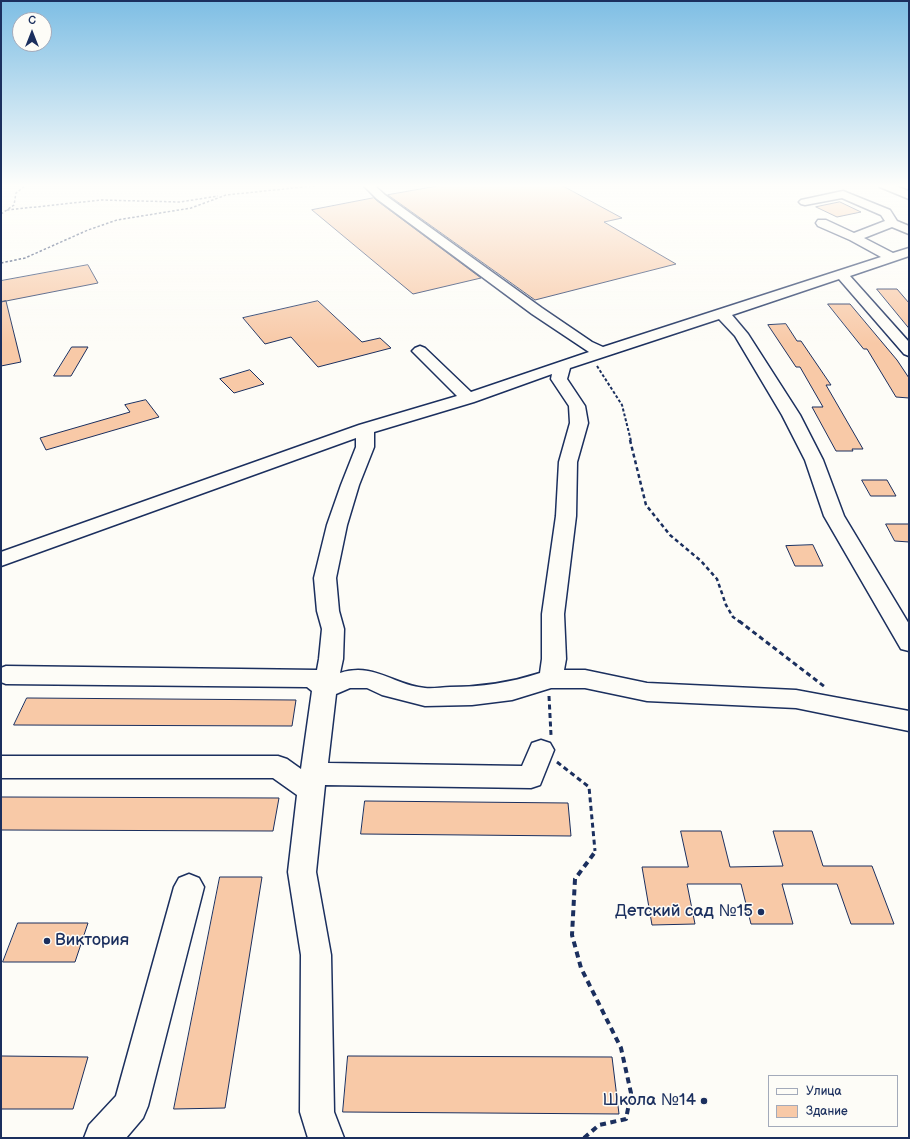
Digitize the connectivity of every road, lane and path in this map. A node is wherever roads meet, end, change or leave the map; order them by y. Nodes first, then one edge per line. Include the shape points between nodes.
1 (70, 238) edge
2 (437, 238) edge
3 (856, 238) edge
4 (909, 252) edge
5 (892, 258) junction
6 (1, 263) edge
7 (841, 274) junction
8 (722, 314) junction
9 (420, 351) dead end
10 (909, 351) edge
11 (595, 354) junction
12 (563, 366) junction
13 (468, 398) junction
14 (365, 430) junction
15 (1, 559) edge
16 (909, 643) edge
17 (2, 678) edge
18 (551, 679) junction
19 (827, 688) dead end
20 (324, 689) junction
21 (909, 721) edge
22 (541, 750) junction
23 (1, 767) edge
24 (312, 782) junction
25 (189, 887) dead end
26 (102, 1138) edge
27 (326, 1138) edge
28 (584, 1138) edge

1 - 6 path via 25,258
2 - 11 street via 588,346
3 - 5 street
4 - 5 street
5 - 7 street
7 - 8 street
7 - 10 street
8 - 11 street
8 - 16 street via 741,334 791,415 814,460 834,516
9 - 13 street
11 - 12 street
11 - 19 path via 598,366 622,405 646,505 670,535 701,561 716,580 733,618
12 - 13 street
12 - 18 street via 559,379 578,406 579,423 568,462 566,516 553,614 554,658
13 - 14 street
14 - 15 street
14 - 20 street via 365,447 337,525 325,578 328,611 333,628 331,659
17 - 20 street via 313,678
18 - 20 street via 512,691 472,696 425,697 391,689 370,679 348,679
18 - 21 street via 585,679 647,692 796,699
18 - 22 path via 549,700 552,739
20 - 24 street
22 - 24 street via 531,777
22 - 28 path via 589,787 595,852 575,879 572,935 581,968 621,1048 631,1092 626,1119 598,1125
23 - 24 street via 278,767
24 - 27 street via 302,872 316,955 318,1112
25 - 26 street via 132,1106

